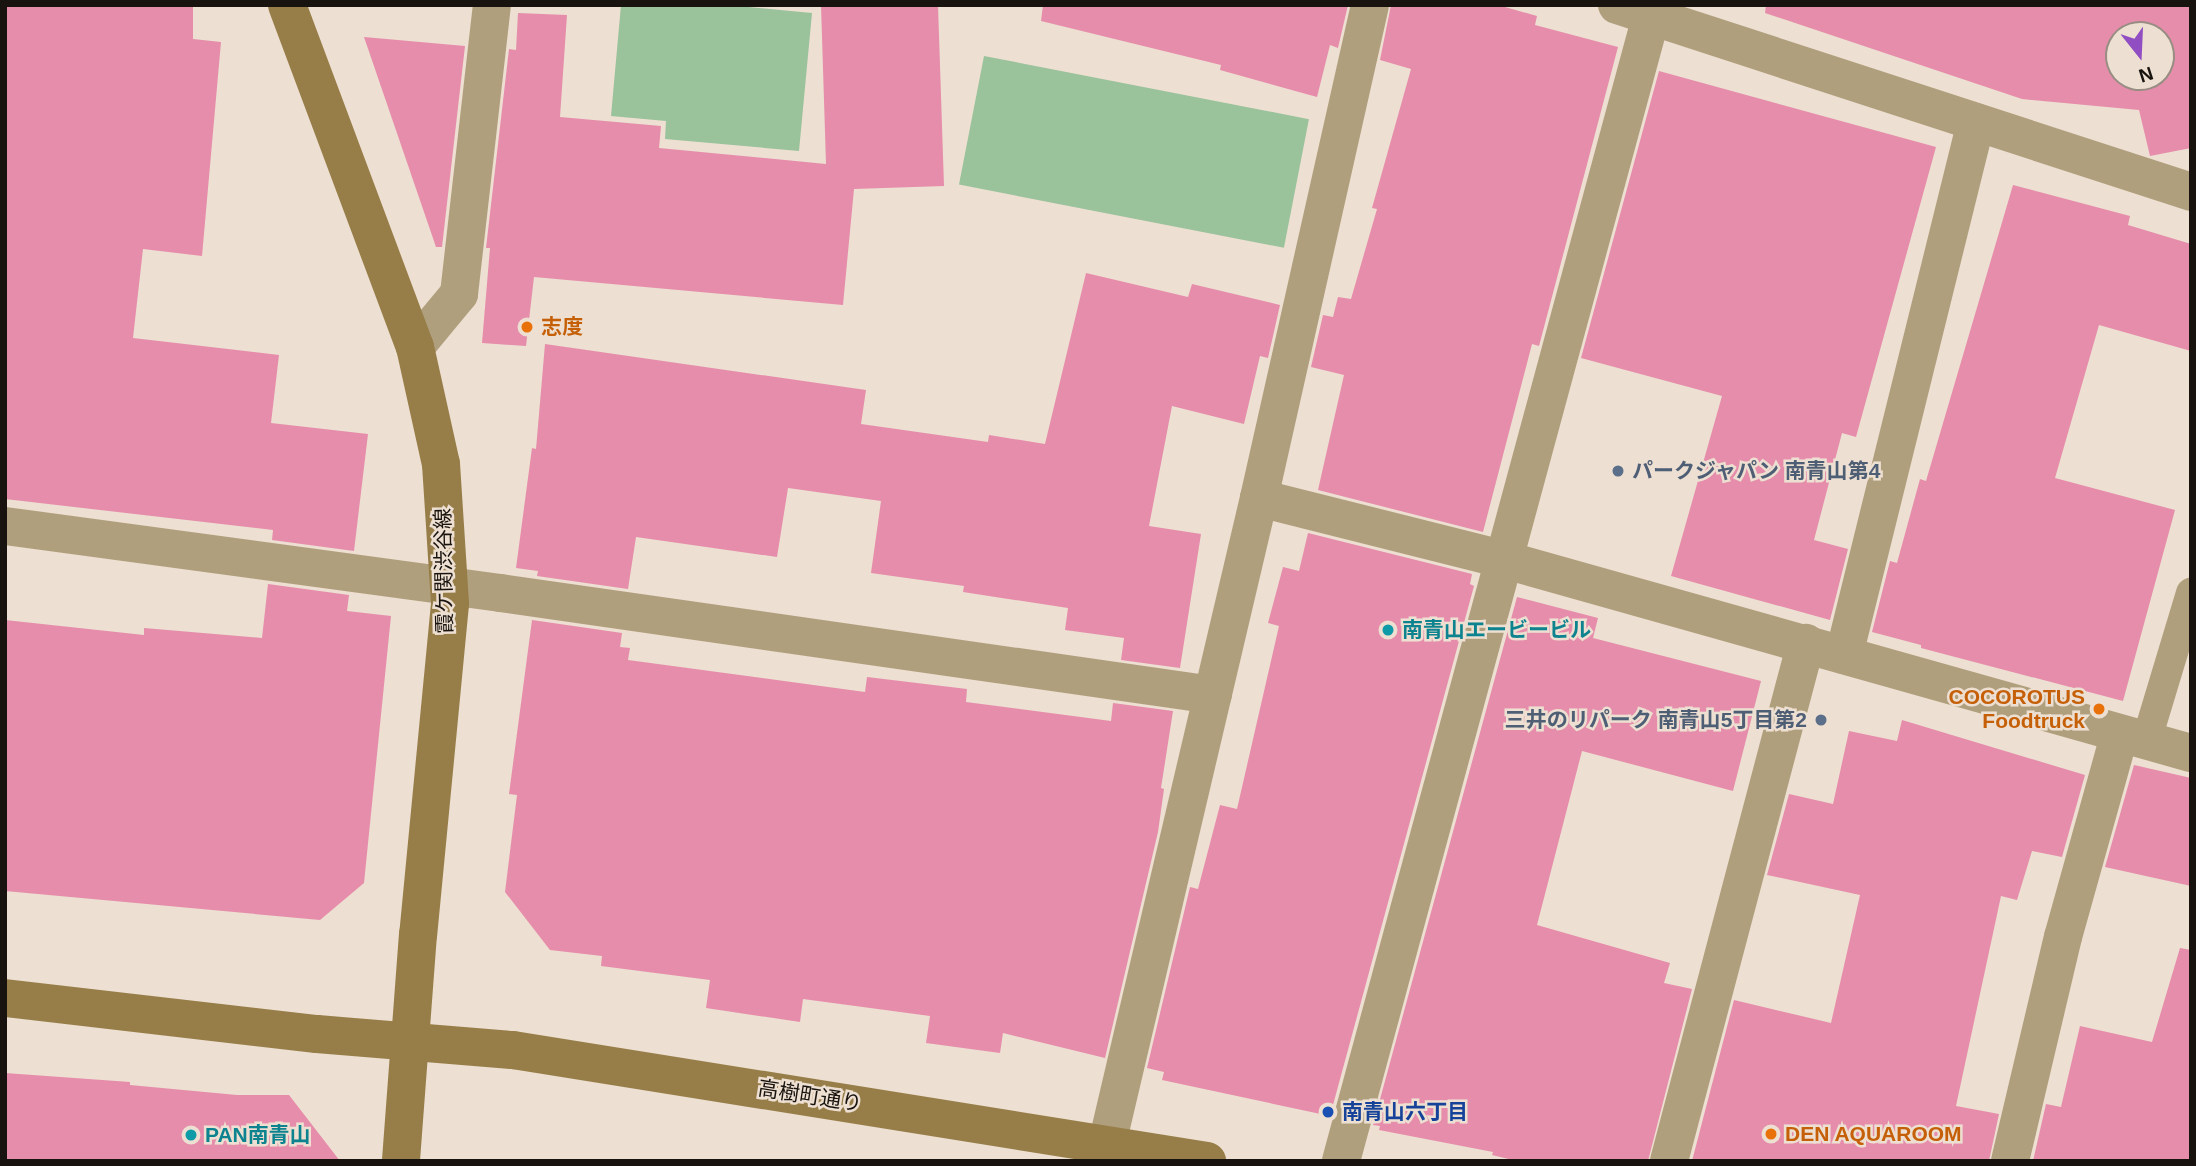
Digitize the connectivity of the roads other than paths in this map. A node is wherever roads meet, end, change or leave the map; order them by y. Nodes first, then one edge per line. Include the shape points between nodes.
1 (287, 5) edge
2 (492, 5) edge
3 (1370, 5) edge
4 (1634, 11) edge
5 (1976, 122) junction
6 (2191, 192) edge
7 (415, 347) junction
8 (1259, 498) junction
9 (5, 526) edge
10 (1502, 559) junction
11 (448, 586) junction
12 (2191, 593) edge
13 (1806, 643) junction
14 (1844, 654) junction
15 (1213, 695) junction
16 (2133, 739) junction
17 (2191, 753) edge
18 (5, 998) edge
19 (412, 1039) junction
20 (1105, 1152) edge
21 (401, 1161) edge
22 (1207, 1161) edge
23 (1341, 1161) edge
24 (1669, 1161) edge
25 (2010, 1161) edge

1 - 7 street, 霞ケ関渋谷線
2 - 7 street via 458,294
3 - 8 street
4 - 5 street
4 - 10 street
5 - 6 street
5 - 14 street
7 - 11 street, 霞ケ関渋谷線 via 441,464
8 - 10 street
8 - 15 street
9 - 11 street
10 - 13 street
10 - 23 street
11 - 15 street
11 - 19 street, 霞ケ関渋谷線
12 - 16 lane
13 - 14 street
13 - 24 street
14 - 16 street
15 - 20 street
16 - 17 street
16 - 25 street via 2063,937
18 - 19 street, 高樹町通り via 317,1034
19 - 20 street, 高樹町通り via 513,1050
19 - 21 street, 霞ケ関渋谷線
20 - 22 street, 高樹町通り

